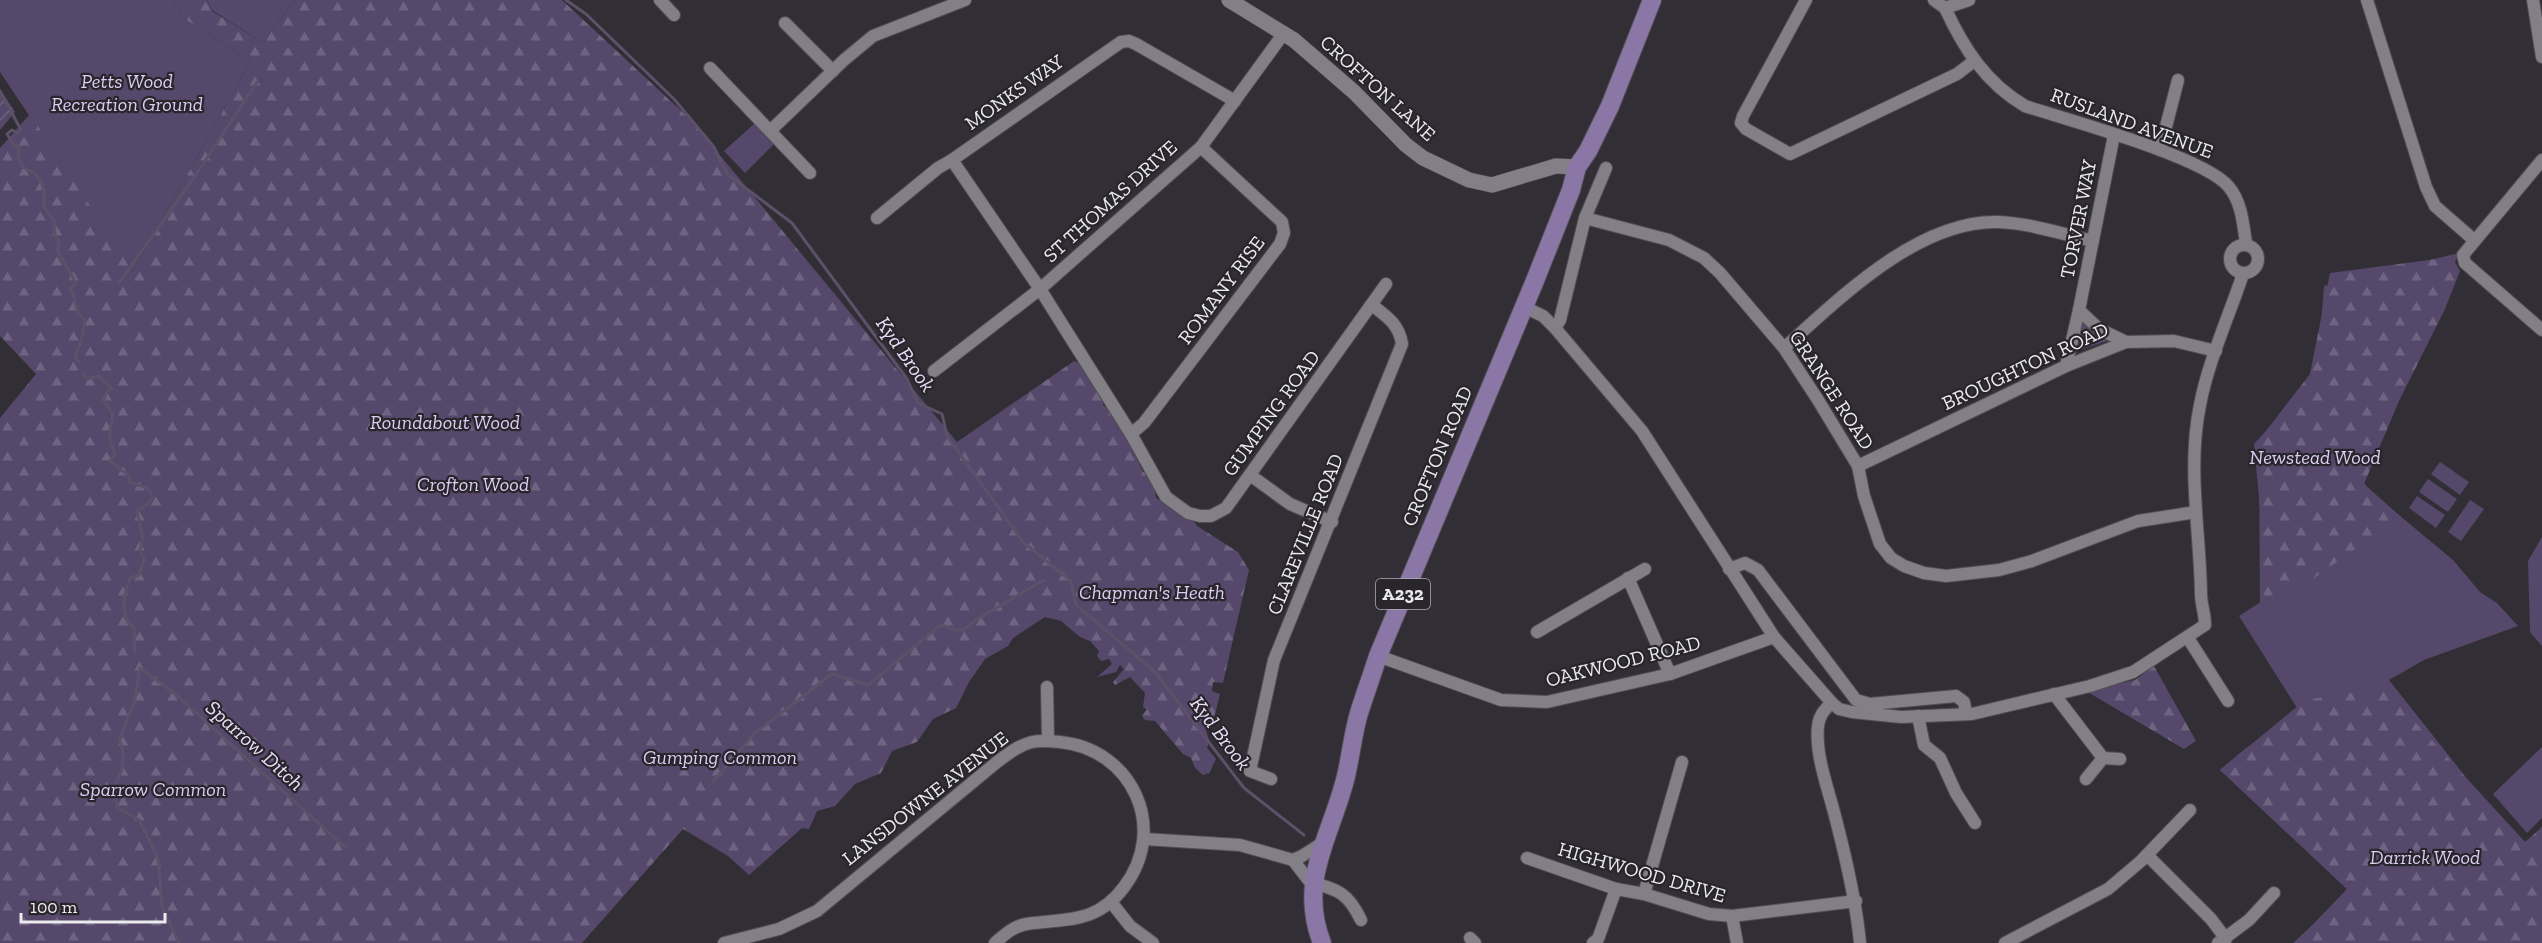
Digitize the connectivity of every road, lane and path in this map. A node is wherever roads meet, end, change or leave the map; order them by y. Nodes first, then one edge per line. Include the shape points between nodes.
1 (660, 0) edge
2 (965, 0) edge
3 (1229, 0) edge
4 (1652, 0) edge
5 (1806, 0) edge
6 (1934, 0) edge
7 (1969, 0) edge
8 (2367, 0) edge
9 (2533, 0) edge
10 (1945, 8) junction
11 (674, 15) dead end
12 (785, 23) dead end
13 (1284, 33) junction
14 (2542, 57) edge
15 (1974, 61) junction
16 (710, 68) dead end
17 (832, 71) junction
18 (2178, 80) dead end
19 (1235, 101) junction
20 (770, 131) junction
21 (2114, 135) junction
22 (1201, 147) junction
23 (2160, 150) junction
24 (952, 159) junction
25 (2542, 160) edge
26 (1577, 167) junction
27 (1606, 168) dead end
28 (810, 173) dead end
29 (877, 218) dead end
30 (1585, 218) junction
31 (2474, 240) junction
32 (2093, 241) junction
33 (2246, 243) junction
34 (2243, 274) junction
35 (1386, 285) dead end
36 (1040, 290) junction
37 (1372, 305) junction
38 (1524, 307) junction
39 (2079, 310) junction
40 (1555, 328) junction
41 (2542, 330) edge
42 (2126, 342) junction
43 (1784, 348) junction
44 (2216, 351) junction
45 (2066, 366) junction
46 (934, 371) dead end
47 (1131, 434) junction
48 (1858, 466) junction
49 (1250, 475) junction
50 (2196, 512) junction
51 (1332, 522) junction
52 (1645, 569) dead end
53 (1729, 569) junction
54 (1628, 579) junction
55 (1537, 632) dead end
56 (1774, 637) junction
57 (2188, 638) junction
58 (1378, 656) junction
59 (1670, 674) junction
60 (1047, 687) dead end
61 (2054, 694) junction
62 (2228, 701) dead end
63 (1832, 703) junction
64 (1966, 713) junction
65 (1918, 716) junction
66 (1048, 740) junction
67 (2103, 758) junction
68 (2120, 759) dead end
69 (1682, 762) dead end
70 (1271, 779) dead end
71 (2086, 779) dead end
72 (2190, 810) dead end
73 (1975, 823) dead end
74 (1144, 839) junction
75 (1324, 843) junction
76 (2147, 855) junction
77 (1527, 858) dead end
78 (1293, 860) junction
79 (1314, 883) junction
80 (1616, 889) junction
81 (2274, 893) dead end
82 (1644, 894) junction
83 (1111, 902) junction
84 (1856, 902) junction
85 (1732, 916) junction
86 (1361, 920) dead end
87 (2023, 939) edge
88 (2222, 941) edge
89 (724, 943) edge
90 (995, 943) edge
91 (1153, 943) edge
92 (1322, 943) edge
93 (1593, 943) edge
94 (1737, 943) edge
95 (1860, 943) edge
96 (2005, 943) edge

1 - 11 street
2 - 17 street via 873,36
3 - 13 street, CROFTON LANE
4 - 26 main road, CROFTON ROAD / A232 via 1610,106
5 - 15 street via 1741,123 1790,154 1957,74
6 - 10 street
7 - 10 street
8 - 31 street via 2426,187 2435,206
9 - 14 street
10 - 15 street, RUSLAND AVENUE
12 - 17 street
13 - 19 street, ST THOMAS DRIVE
13 - 26 street, CROFTON LANE via 1354,92 1406,145 1423,158 1469,180 1492,185 1556,166
15 - 21 street, RUSLAND AVENUE via 2007,95 2025,105
16 - 20 street
17 - 20 street
18 - 23 street
19 - 22 street, ST THOMAS DRIVE
19 - 24 street, MONKS WAY via 1136,44 1121,42
20 - 28 street
21 - 23 street, RUSLAND AVENUE
21 - 32 street, TORVER WAY
22 - 36 street, ST THOMAS DRIVE
22 - 47 street, ROMANY RISE via 1282,222 1284,233 1280,244 1144,423
23 - 33 street, RUSLAND AVENUE via 2211,171 2229,186 2240,206
24 - 29 street, MONKS WAY
24 - 36 street
25 - 31 street
26 - 38 main road, CROFTON ROAD / A232
27 - 30 street
30 - 40 street
30 - 43 street, GRANGE ROAD via 1669,240 1704,258
31 - 41 street via 2463,255 2465,263
32 - 39 street, TORVER WAY
32 - 43 street via 2008,223 1960,226 1919,243 1878,269
33 - 34 street, RUSLAND AVENUE via 2257,254 2257,262
33 - 34 street via 2231,253 2230,262
34 - 44 street, RUSLAND AVENUE
35 - 37 street, GUMPING ROAD
36 - 46 street, ST THOMAS DRIVE
36 - 47 street
37 - 49 street, GUMPING ROAD
37 - 51 street, CLAREVILLE ROAD via 1394,322 1402,344
38 - 40 street via 1543,316
38 - 58 main road, CROFTON ROAD / A232
39 - 42 street via 2099,329
39 - 45 street, TORVER WAY
40 - 53 street via 1642,430
42 - 44 street, BROUGHTON ROAD via 2174,341
42 - 45 street, BROUGHTON ROAD
43 - 48 street, GRANGE ROAD
44 - 50 street, RUSLAND AVENUE via 2200,405 2194,464
45 - 48 street, BROUGHTON ROAD
47 - 49 street, GUMPING ROAD via 1166,497 1188,513 1211,516 1226,508
48 - 50 street, GRANGE ROAD via 1880,544 1891,558 1924,573 1946,576 1999,570 2138,521
49 - 51 street via 1290,504
50 - 57 street, RUSLAND AVENUE via 2205,625
51 - 70 street, CLAREVILLE ROAD via 1274,660 1250,771
52 - 54 street
53 - 56 street
53 - 64 street via 1745,563 1758,570 1856,700 1870,704 1956,696 1964,702
54 - 55 street
54 - 59 street
56 - 59 street, OAKWOOD ROAD
56 - 63 street
57 - 61 street via 2133,672
57 - 62 street
58 - 59 street, OAKWOOD ROAD via 1501,700 1547,702
58 - 75 main road, CROFTON ROAD / A232
60 - 66 street
61 - 64 street
61 - 67 street
63 - 65 street via 1852,712
63 - 84 street via 1823,711 1817,732
64 - 65 street
65 - 73 street via 1924,745 1940,758
66 - 74 street, LANSDOWNE AVENUE via 1085,746 1122,772 1141,805
66 - 89 street, LANSDOWNE AVENUE via 1019,746 997,762 817,911 779,929
67 - 68 street
67 - 71 street
69 - 82 street
72 - 76 street
74 - 78 street via 1240,845
74 - 83 street, LANSDOWNE AVENUE via 1137,868
75 - 78 street
75 - 79 main road, CROFTON ROAD / A232
76 - 87 street via 2108,890
76 - 88 street via 2211,919
77 - 80 street, HIGHWOOD DRIVE
78 - 79 street via 1307,880
79 - 86 street via 1326,885 1351,900
79 - 92 main road, CROFTON ROAD / A232 via 1313,915
80 - 82 street, HIGHWOOD DRIVE
80 - 93 street via 1598,939
81 - 88 street
82 - 85 street, HIGHWOOD DRIVE via 1709,914
83 - 90 street via 1083,918 1014,928
83 - 91 street via 1130,926
84 - 85 street, HIGHWOOD DRIVE
84 - 95 street
85 - 94 street
87 - 96 street

